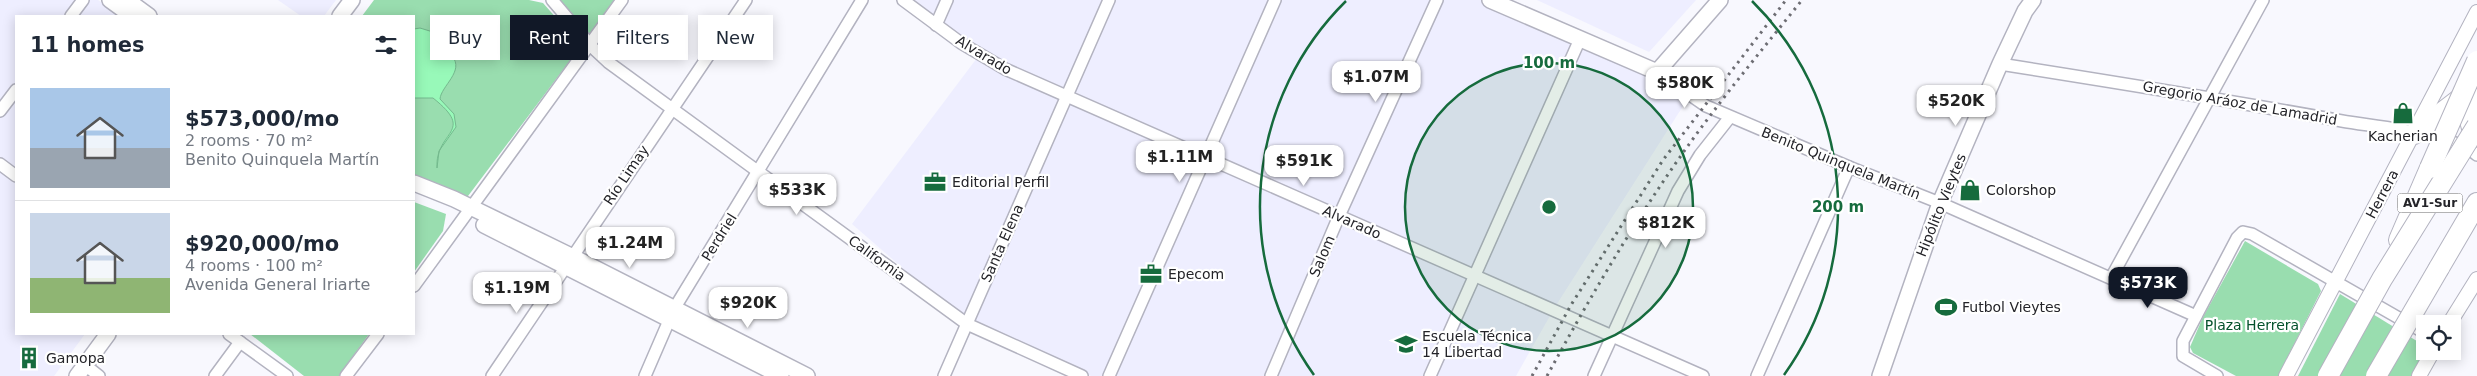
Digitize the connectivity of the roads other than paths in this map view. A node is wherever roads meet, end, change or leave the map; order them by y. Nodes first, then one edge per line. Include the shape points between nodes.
1 (84, 0) edge
2 (110, 0) edge
3 (127, 0) edge
4 (352, 0) edge
5 (552, 0) edge
6 (622, 0) edge
7 (746, 0) edge
8 (862, 0) edge
9 (903, 0) edge
10 (947, 0) edge
11 (1109, 0) edge
12 (1275, 0) edge
13 (1437, 0) edge
14 (1490, 0) edge
15 (1720, 0) edge
16 (2263, 0) edge
17 (2029, 4) edge
18 (2477, 12) edge
19 (72, 15) edge
20 (131, 15) edge
21 (148, 15) edge
22 (341, 15) edge
23 (936, 25) junction
24 (1580, 40) junction
25 (590, 44) junction
26 (2477, 61) edge
27 (2000, 64) junction
28 (1657, 72) junction
29 (2477, 87) edge
30 (15, 91) edge
31 (1066, 97) junction
32 (2211, 97) junction
33 (671, 108) junction
34 (0, 111) edge
35 (1730, 117) junction
36 (2477, 126) edge
37 (2414, 134) junction
38 (2477, 134) edge
39 (2477, 155) edge
40 (1205, 158) junction
41 (0, 164) edge
42 (1849, 167) junction
43 (759, 172) junction
44 (15, 175) edge
45 (415, 184) edge
46 (415, 194) edge
47 (1940, 203) junction
48 (2477, 203) edge
49 (469, 212) junction
50 (1339, 216) junction
51 (2477, 221) edge
52 (568, 261) junction
53 (2439, 268) junction
54 (1473, 276) junction
55 (2110, 278) junction
56 (2382, 280) junction
57 (2477, 280) edge
58 (2335, 282) junction
59 (415, 285) edge
60 (672, 314) junction
61 (2455, 315) edge
62 (2196, 316) junction
63 (967, 324) junction
64 (2416, 328) edge
65 (107, 335) edge
66 (230, 335) edge
67 (377, 335) edge
68 (1612, 337) junction
69 (240, 342) junction
70 (2428, 360) edge
71 (81, 371) edge
72 (99, 376) edge
73 (215, 376) edge
74 (287, 376) edge
75 (346, 376) edge
76 (492, 376) edge
77 (645, 376) edge
78 (781, 376) edge
79 (807, 376) edge
80 (944, 376) edge
81 (1082, 376) edge
82 (1109, 376) edge
83 (1271, 376) edge
84 (1430, 376) edge
85 (1594, 376) edge
86 (1702, 376) edge
87 (1758, 376) edge
88 (1880, 376) edge
89 (2217, 376) edge
90 (2286, 376) edge
91 (2328, 376) edge
92 (2376, 376) edge
93 (2419, 376) edge

1 - 19 street
2 - 20 main road
3 - 21 main road
4 - 22 main road
5 - 25 street, California
6 - 25 street
7 - 33 street, Río Limay
8 - 43 street, Perdriel
9 - 23 street, Alvarado
10 - 23 street
11 - 31 street, Santa Elena
12 - 40 street
13 - 50 street, Salom
14 - 24 main road
15 - 28 main road
16 - 32 street
17 - 27 main road, Hipólito Vieytes
18 - 37 street, Herrera
23 - 31 street, Alvarado via 999,66
24 - 28 main road
24 - 54 street
25 - 33 street, California via 608,62
25 - 49 street
26 - 56 highway, bridge
27 - 32 street, Gregorio Aráoz de Lamadrid
27 - 47 main road, Hipólito Vieytes
28 - 35 street, Benito Quinquela Martín via 1690,97
29 - 37 highway
29 - 38 highway via 2470,110 2471,126
30 - 34 street
31 - 40 street, Alvarado
31 - 63 street, Santa Elena
32 - 37 street, Gregorio Aráoz de Lamadrid
32 - 55 street
33 - 43 street, California
33 - 52 street, Río Limay
35 - 42 street, Benito Quinquela Martín
35 - 68 street via 1683,182
36 - 56 highway, AV1-Sur, bridge
37 - 39 street, Gregorio Aráoz de Lamadrid via 2457,144
37 - 58 street, Herrera
40 - 50 street, Alvarado
40 - 82 street
41 - 44 street
42 - 47 street, Benito Quinquela Martín
42 - 87 street
43 - 60 street, Perdriel
43 - 63 street, California
45 - 49 main road
46 - 49 main road
47 - 55 street, Benito Quinquela Martín
47 - 88 main road, Hipólito Vieytes
48 - 53 highway, AV1-Sur
49 - 52 main road
49 - 59 street
50 - 54 street, Alvarado
50 - 83 street, Salom
51 - 53 highway
52 - 60 main road
52 - 76 street, Río Limay
53 - 92 highway, AV1-Sur, bridge
54 - 68 street, Alvarado
54 - 84 street
55 - 62 street, Benito Quinquela Martín
56 - 91 highway, AV1-Sur, bridge
57 - 61 street
58 - 62 street via 2252,234 2243,232
58 - 64 street
58 - 90 street, Herrera
60 - 77 street, Perdriel
60 - 78 main road
60 - 79 main road
62 - 89 street via 2183,341 2183,356
63 - 80 street, Santa Elena
63 - 81 street, California
65 - 71 main road
66 - 69 street
67 - 75 street
68 - 85 street
68 - 86 street, Alvarado
69 - 73 street
69 - 74 street
70 - 93 street
71 - 72 street

